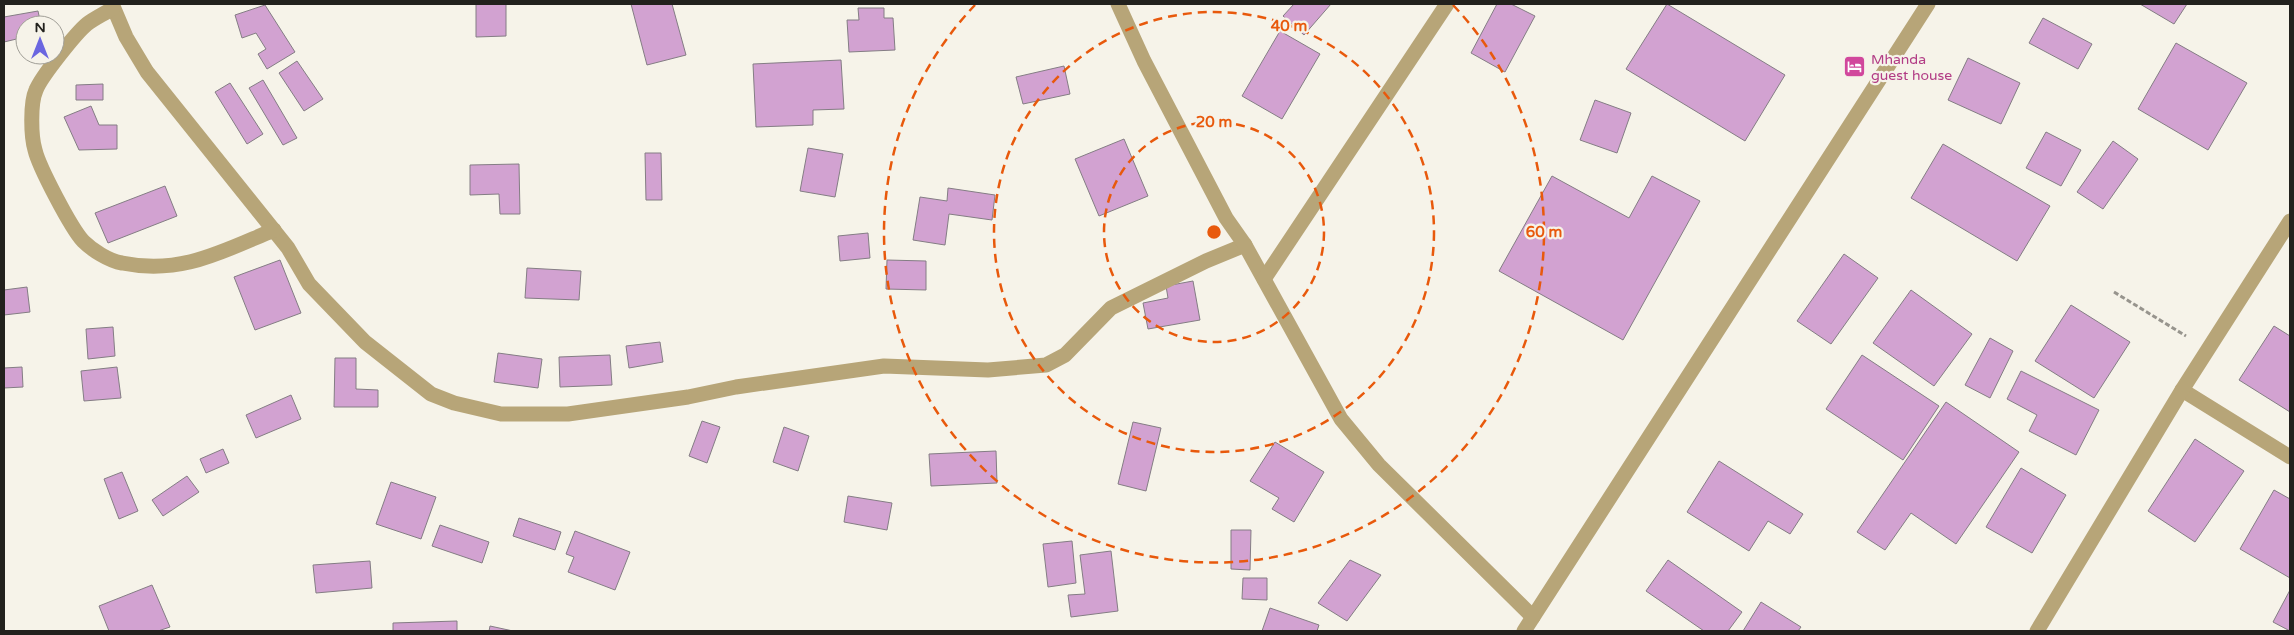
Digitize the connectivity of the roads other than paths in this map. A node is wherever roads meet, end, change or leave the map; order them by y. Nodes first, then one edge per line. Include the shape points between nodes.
1 (1118, 4) edge
2 (1447, 4) edge
3 (1928, 4) edge
4 (112, 6) edge
5 (2290, 221) edge
6 (274, 230) junction
7 (1246, 245) junction
8 (1264, 279) junction
9 (2182, 390) junction
10 (2290, 457) edge
11 (1531, 626) edge
12 (2037, 631) edge

1 - 7 street via 1226,218
2 - 8 street
3 - 11 street
4 - 6 street via 126,37 148,72
4 - 6 street via 86,25 35,91 32,125 35,151 82,240 120,263 161,268 196,262
5 - 9 street
6 - 7 street via 308,284 365,342 431,394 501,414 568,414 884,366 988,370 1046,365 1065,355 1111,308 1206,260
7 - 8 street
8 - 11 street via 1341,420 1379,465
9 - 10 street
9 - 12 street

